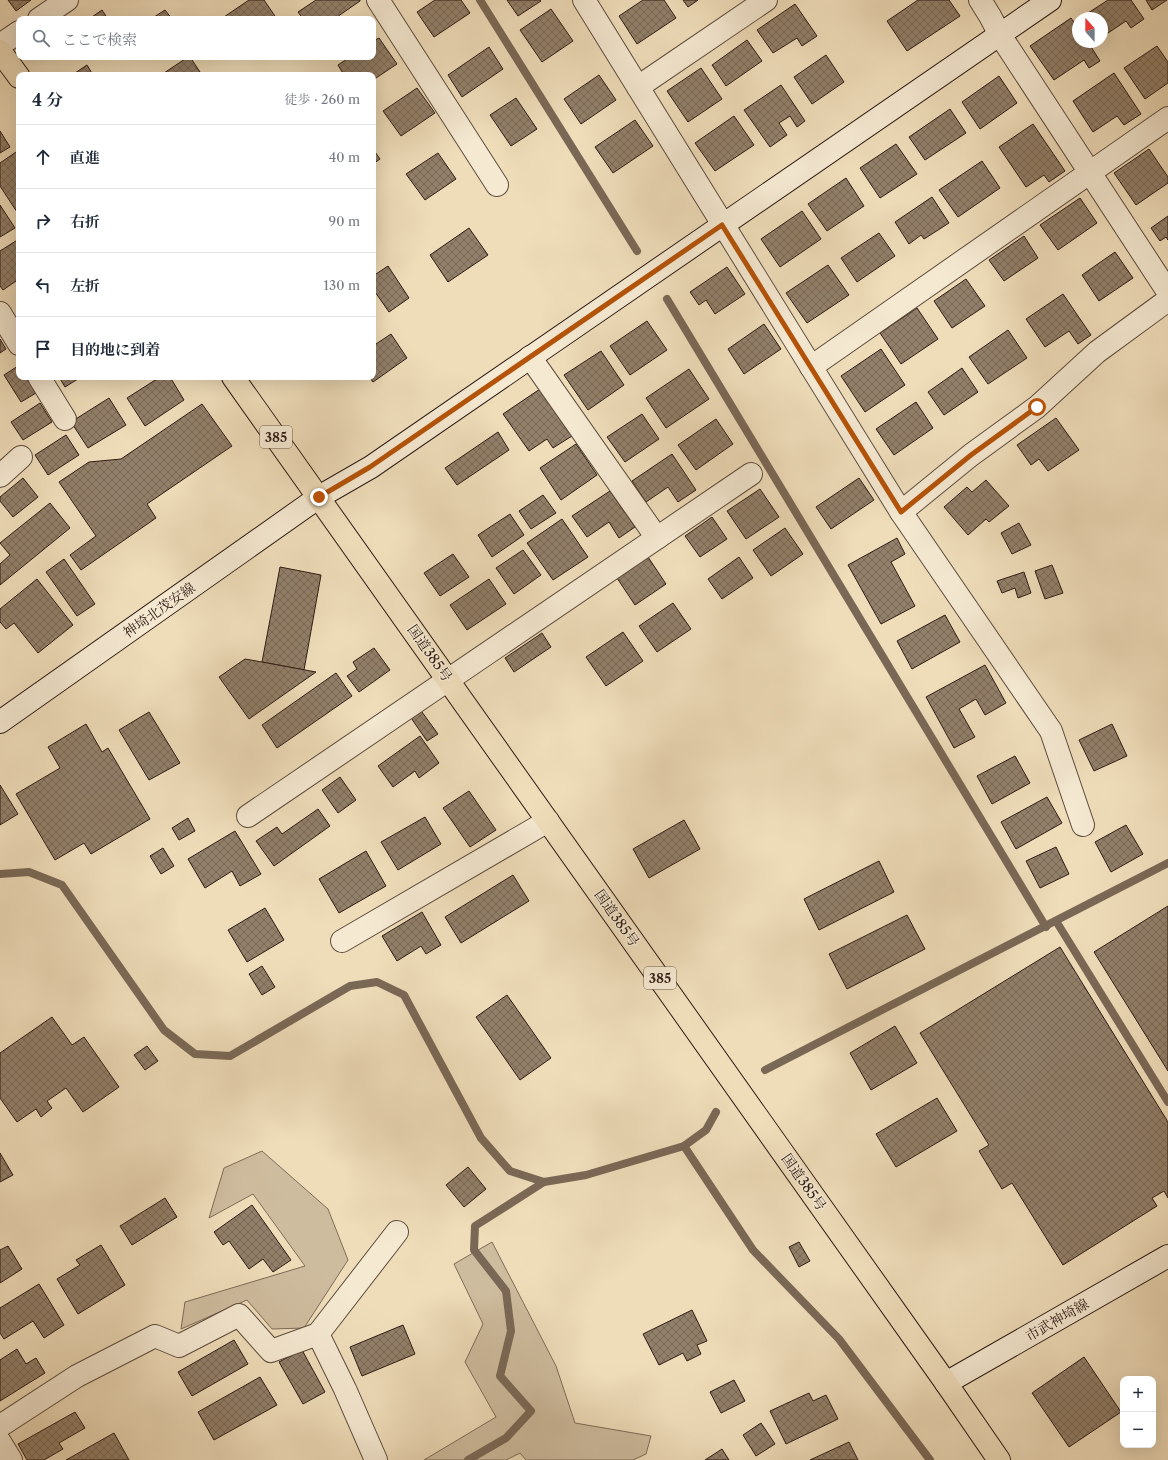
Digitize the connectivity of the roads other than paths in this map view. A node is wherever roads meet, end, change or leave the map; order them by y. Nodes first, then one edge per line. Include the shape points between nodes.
1 (67, 0) edge
2 (378, 0) edge
3 (584, 0) edge
4 (766, 0) edge
5 (980, 0) edge
6 (1050, 0) edge
7 (43, 16) edge
8 (1000, 35) junction
9 (16, 36) edge
10 (1, 53) edge
11 (16, 73) edge
12 (638, 87) junction
13 (1168, 118) edge
14 (1090, 172) junction
15 (497, 185) dead end
16 (722, 225) junction
17 (1168, 292) edge
18 (1168, 300) edge
19 (0, 313) edge
20 (16, 339) edge
21 (530, 357) junction
22 (811, 366) junction
23 (41, 380) edge
24 (235, 380) edge
25 (65, 419) dead end
26 (21, 457) dead end
27 (751, 474) dead end
28 (0, 476) edge
29 (319, 497) junction
30 (901, 512) junction
31 (657, 538) junction
32 (448, 679) junction
33 (0, 722) edge
34 (248, 816) dead end
35 (548, 821) junction
36 (1083, 825) dead end
37 (342, 941) dead end
38 (397, 1232) dead end
39 (1168, 1256) edge
40 (318, 1334) junction
41 (946, 1383) junction
42 (0, 1426) edge
43 (0, 1442) edge
44 (11, 1460) edge
45 (376, 1460) edge
46 (998, 1460) edge

1 - 7 street
2 - 15 street
3 - 12 street
4 - 12 street
5 - 8 street
6 - 8 street, 神埼北茂安線
8 - 14 street
8 - 16 street, 神埼北茂安線
9 - 10 street
10 - 11 highway
12 - 16 street
13 - 14 street
14 - 17 street
14 - 22 street
16 - 21 street, 神埼北茂安線
16 - 22 street
18 - 30 street via 1097,352 1037,407 971,455
19 - 20 street
21 - 29 street, 神埼北茂安線 via 370,467
21 - 31 street
22 - 30 street
23 - 25 street
24 - 29 highway, 国道385号 / 385
26 - 28 street
27 - 31 street
29 - 32 highway, 国道385号 / 385
29 - 33 street, 神埼北茂安線
30 - 36 street via 1051,731
31 - 32 street
32 - 34 street
32 - 35 highway, 国道385号 / 385
35 - 37 street
35 - 41 highway, 国道385号 / 385
38 - 40 street
39 - 41 street, 市武神埼線
40 - 42 street via 270,1351 239,1315 179,1346 155,1336 77,1376
40 - 45 street
41 - 46 highway, 国道385号 / 385
43 - 44 street

